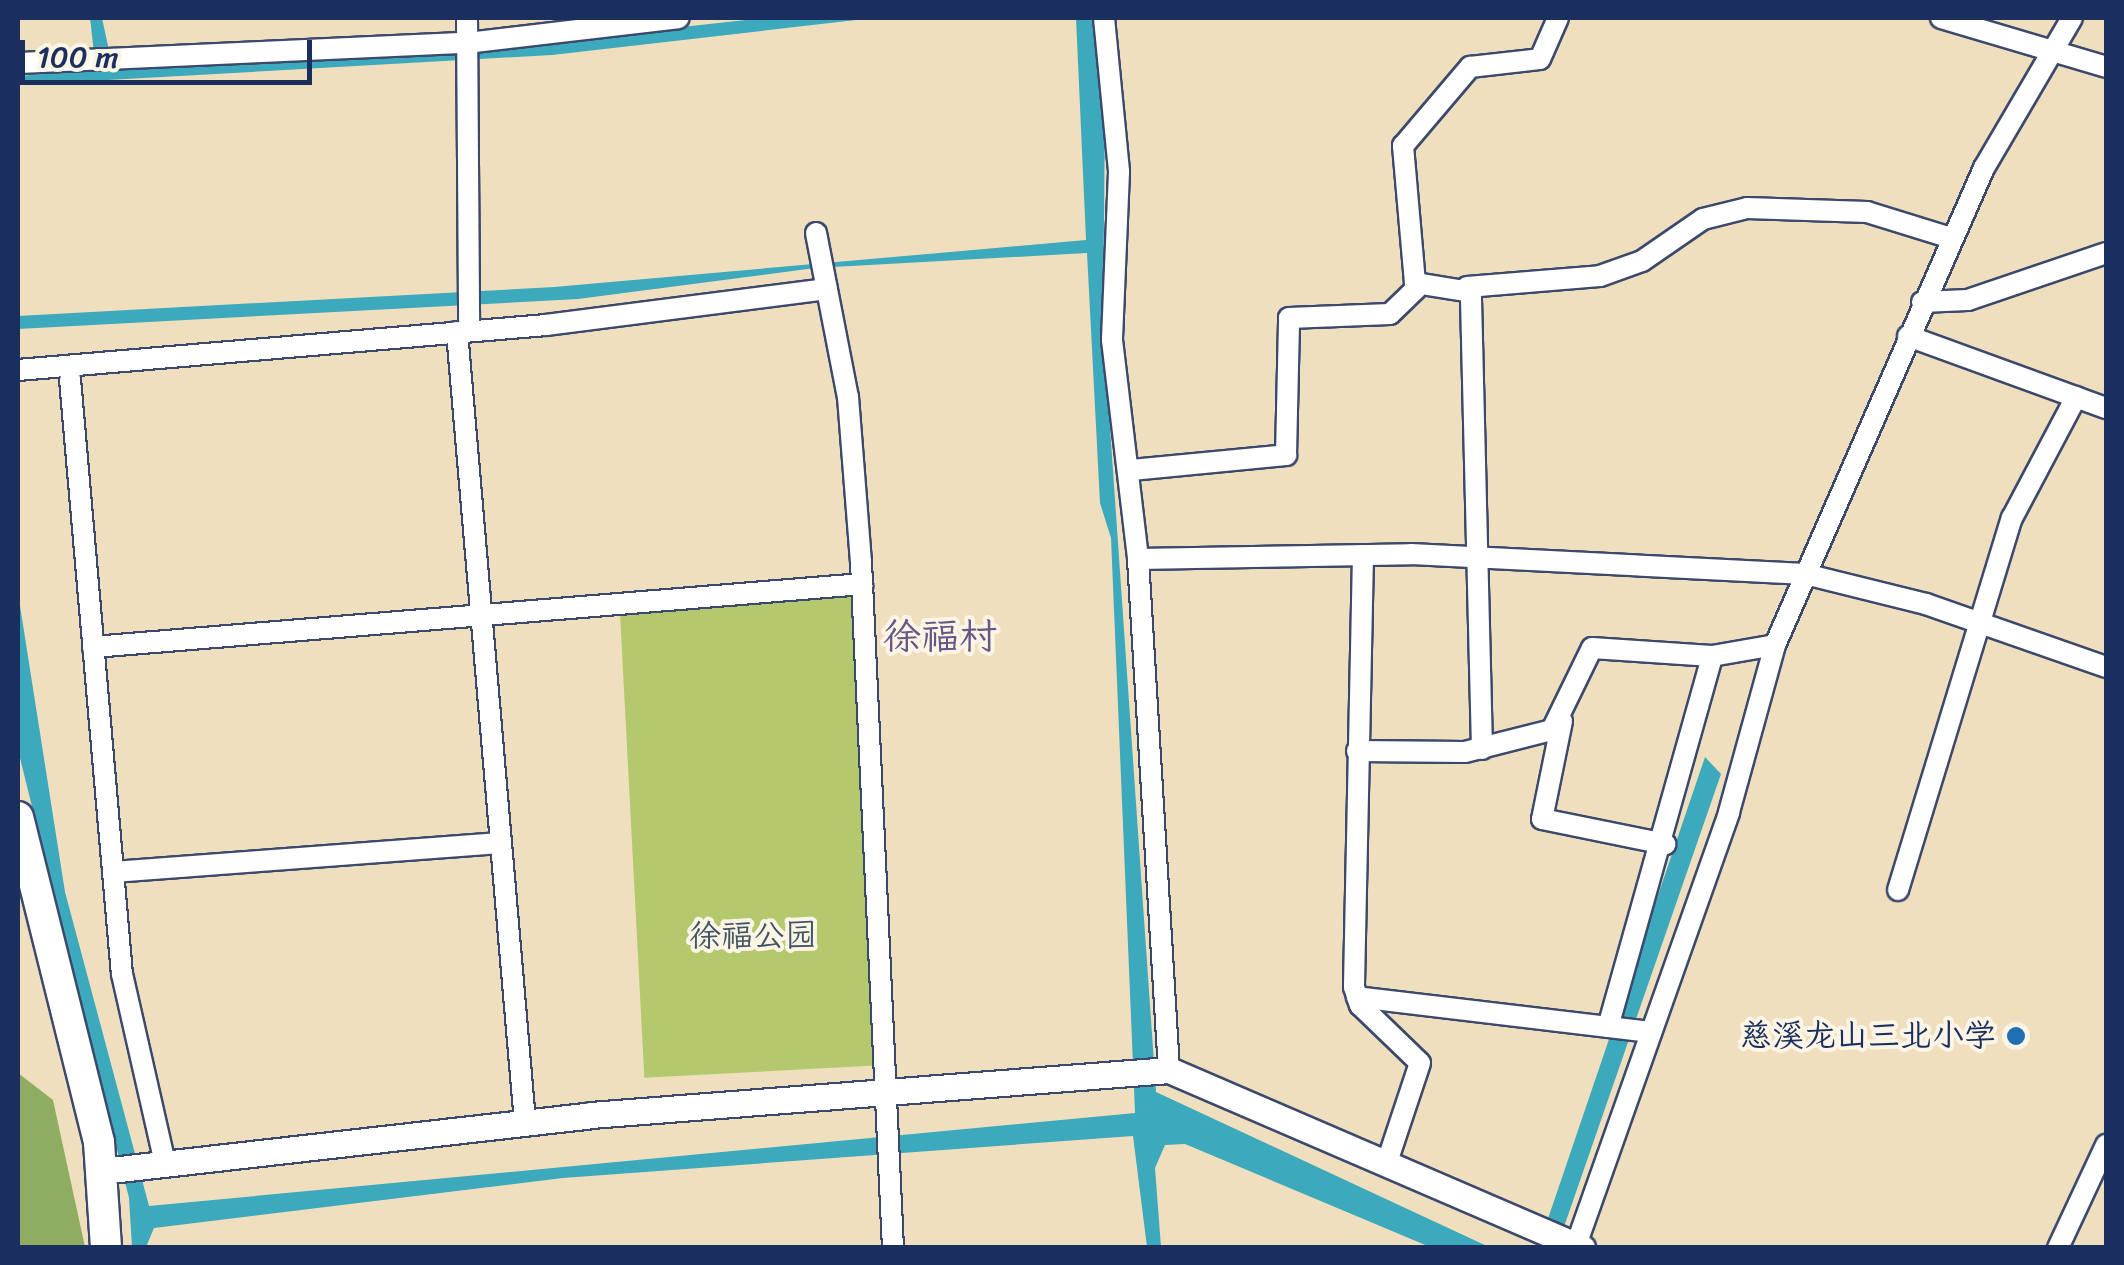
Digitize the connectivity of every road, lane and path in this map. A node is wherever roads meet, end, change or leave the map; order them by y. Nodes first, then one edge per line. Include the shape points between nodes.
1 (467, 18) edge
2 (680, 18) edge
3 (1104, 18) edge
4 (1558, 18) edge
5 (1941, 18) edge
6 (2072, 18) edge
7 (467, 43) junction
8 (2053, 46) junction
9 (18, 64) edge
10 (2106, 67) edge
11 (816, 233) dead end
12 (1951, 238) junction
13 (2106, 254) edge
14 (1467, 287) junction
15 (1418, 288) junction
16 (827, 289) junction
17 (1922, 302) junction
18 (463, 332) junction
19 (1908, 336) junction
20 (18, 370) edge
21 (70, 380) dead end
22 (2076, 397) junction
23 (2106, 408) edge
24 (1130, 470) junction
25 (1362, 555) junction
26 (1138, 559) junction
27 (1483, 560) junction
28 (1806, 574) junction
29 (862, 584) junction
30 (479, 615) junction
31 (1980, 623) junction
32 (93, 646) junction
33 (1775, 646) junction
34 (1712, 656) junction
35 (2106, 668) edge
36 (1562, 720) junction
37 (1482, 748) junction
38 (1357, 752) junction
39 (18, 817) edge
40 (500, 843) junction
41 (1666, 844) junction
42 (113, 872) junction
43 (1898, 890) dead end
44 (1357, 997) junction
45 (1608, 1027) junction
46 (1651, 1032) junction
47 (1169, 1070) junction
48 (885, 1092) junction
49 (525, 1122) junction
50 (2106, 1145) edge
51 (1386, 1162) junction
52 (166, 1164) junction
53 (102, 1171) junction
54 (1578, 1247) edge
55 (106, 1248) edge
56 (892, 1248) edge
57 (2058, 1248) edge

1 - 7 street
2 - 7 street
3 - 24 street via 1119,172 1112,340
4 - 15 street via 1540,59 1470,67 1404,146
5 - 8 street
6 - 8 street
7 - 9 street
7 - 18 street
8 - 10 street
8 - 12 street
11 - 16 street
12 - 14 street via 1866,212 1747,208 1703,219 1642,261 1600,276
12 - 17 street
13 - 17 street via 1968,300
14 - 15 street
14 - 27 street
15 - 24 street via 1390,314 1289,318 1286,455
16 - 18 street
16 - 29 street via 848,397
17 - 19 street
18 - 20 street
18 - 30 street
19 - 22 street
19 - 28 street
21 - 32 street
22 - 23 street
22 - 31 street via 2012,518
24 - 26 street
25 - 26 street
25 - 27 street
25 - 38 street
26 - 47 street
27 - 28 street
27 - 37 street
28 - 31 street
28 - 33 street
29 - 30 street
29 - 48 street
30 - 32 street
30 - 40 street
31 - 35 street
31 - 43 street
32 - 42 street
33 - 34 street
33 - 46 street via 1729,812
34 - 36 street via 1592,648 1580,655
34 - 41 street
36 - 37 street
36 - 41 street via 1542,819
37 - 38 street
38 - 44 street
39 - 53 main road
40 - 42 street
40 - 49 street
41 - 45 street
42 - 52 street via 125,990
44 - 45 street
44 - 51 street via 1420,1063
45 - 46 street
46 - 54 street
47 - 48 street
47 - 51 street
48 - 49 street
48 - 56 street
49 - 52 street
50 - 57 street
51 - 54 street
52 - 53 street
53 - 55 main road

